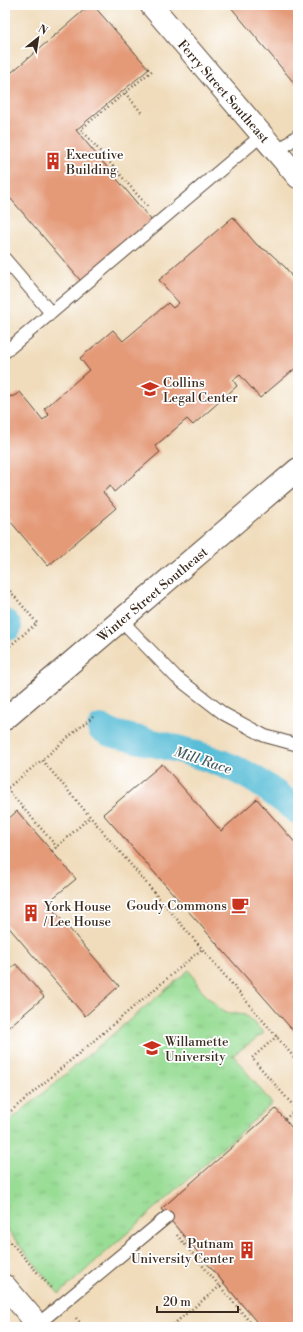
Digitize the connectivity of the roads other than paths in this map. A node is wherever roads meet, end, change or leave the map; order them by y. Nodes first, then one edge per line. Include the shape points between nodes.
1 (151, 5) edge
2 (298, 135) edge
3 (262, 136) junction
4 (277, 153) junction
5 (298, 177) edge
6 (5, 259) edge
7 (51, 313) junction
8 (5, 352) edge
9 (298, 469) edge
10 (121, 620) junction
11 (5, 719) edge
12 (298, 745) edge
13 (166, 1218) road end
14 (5, 1286) edge
15 (39, 1326) edge

1 - 3 street, Ferry Street Southeast
2 - 4 lane
3 - 4 street, Ferry Street Southeast
3 - 7 lane
4 - 5 street, Ferry Street Southeast
6 - 7 lane
7 - 8 lane
9 - 10 street, Winter Street Southeast
10 - 11 street, Winter Street Southeast
10 - 12 lane via 176,676 224,714 265,736
13 - 15 lane
14 - 15 street

